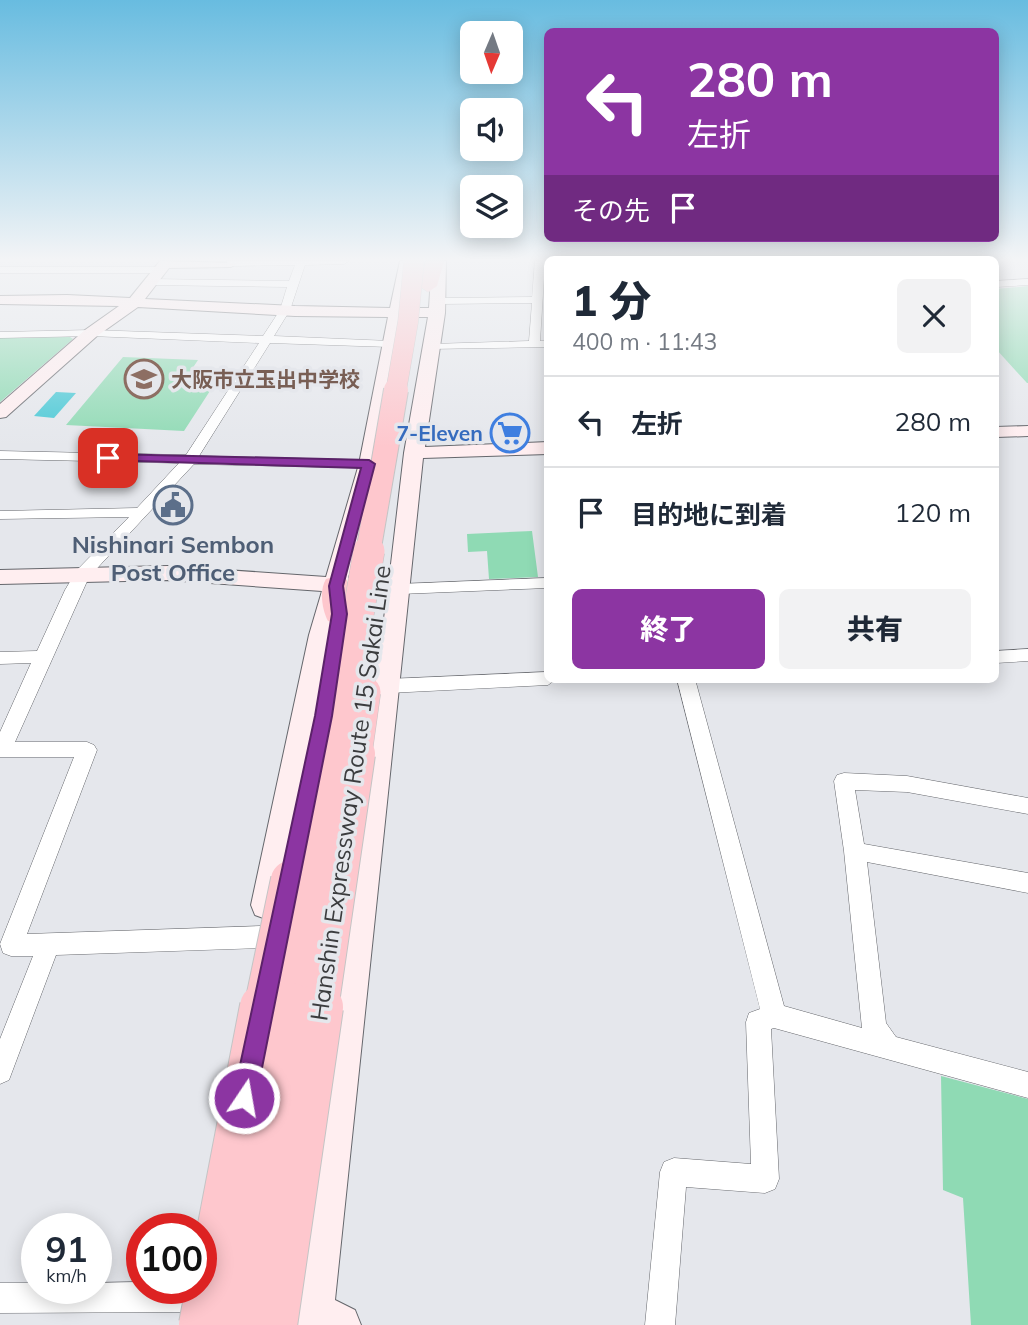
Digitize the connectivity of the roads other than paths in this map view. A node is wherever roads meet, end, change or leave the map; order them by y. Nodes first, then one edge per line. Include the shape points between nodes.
1 (106, 323) edge
2 (276, 323) edge
3 (395, 323) edge
4 (410, 323) edge
5 (421, 323) edge
6 (431, 323) edge
7 (537, 323) edge
8 (91, 333) junction
9 (0, 335) edge
10 (265, 340) junction
11 (390, 344) junction
12 (534, 344) junction
13 (544, 344) edge
14 (432, 347) junction
15 (0, 412) edge
16 (1028, 430) edge
17 (999, 432) edge
18 (544, 449) edge
19 (413, 453) junction
20 (0, 455) edge
21 (190, 460) junction
22 (369, 464) junction
23 (140, 513) junction
24 (0, 515) edge
25 (83, 574) junction
26 (0, 577) edge
27 (544, 583) edge
28 (400, 589) junction
29 (337, 600) junction
30 (1028, 655) edge
31 (43, 657) junction
32 (999, 657) edge
33 (0, 658) edge
34 (544, 678) edge
35 (687, 683) edge
36 (388, 686) junction
37 (1, 749) edge
38 (1028, 806) edge
39 (855, 851) junction
40 (1028, 883) edge
41 (260, 937) junction
42 (49, 945) junction
43 (5, 950) edge
44 (774, 1016) junction
45 (6, 1043) edge
46 (888, 1047) junction
47 (0, 1071) edge
48 (1028, 1084) edge
49 (203, 1213) edge
50 (0, 1298) edge
51 (189, 1309) edge
52 (322, 1320) edge
53 (236, 1325) edge
54 (273, 1325) edge
55 (660, 1325) edge

1 - 8 street
2 - 10 street
3 - 11 street
4 - 53 highway, Hanshin Expressway Route 15 Sakai Line, bridge
5 - 54 highway, Hanshin Expressway Route 15 Sakai Line, bridge
6 - 14 street
7 - 12 street
8 - 9 street
8 - 10 street
8 - 15 street
10 - 11 street
10 - 21 street
11 - 22 street
12 - 13 street
12 - 14 street
14 - 19 street
16 - 17 street
18 - 19 street
19 - 28 street
20 - 21 street
21 - 22 street
21 - 23 street
22 - 29 street
23 - 24 street
23 - 25 street
25 - 26 street
25 - 29 street via 190,574
25 - 31 street
27 - 28 street
28 - 29 street
28 - 36 street
29 - 41 street via 321,635
29 - 51 highway, bridge via 324,716 239,1125
30 - 32 street
31 - 33 street
31 - 37 street
34 - 36 street
35 - 44 street
36 - 52 street
37 - 43 street via 87,750
38 - 39 street via 907,784 844,781
39 - 40 street
39 - 46 street via 874,1027
41 - 42 street
41 - 49 street
42 - 43 street
42 - 45 street
44 - 46 street
44 - 55 street via 758,1022 765,1179 674,1172
45 - 47 street
46 - 48 street
50 - 51 street
51 - 52 street

